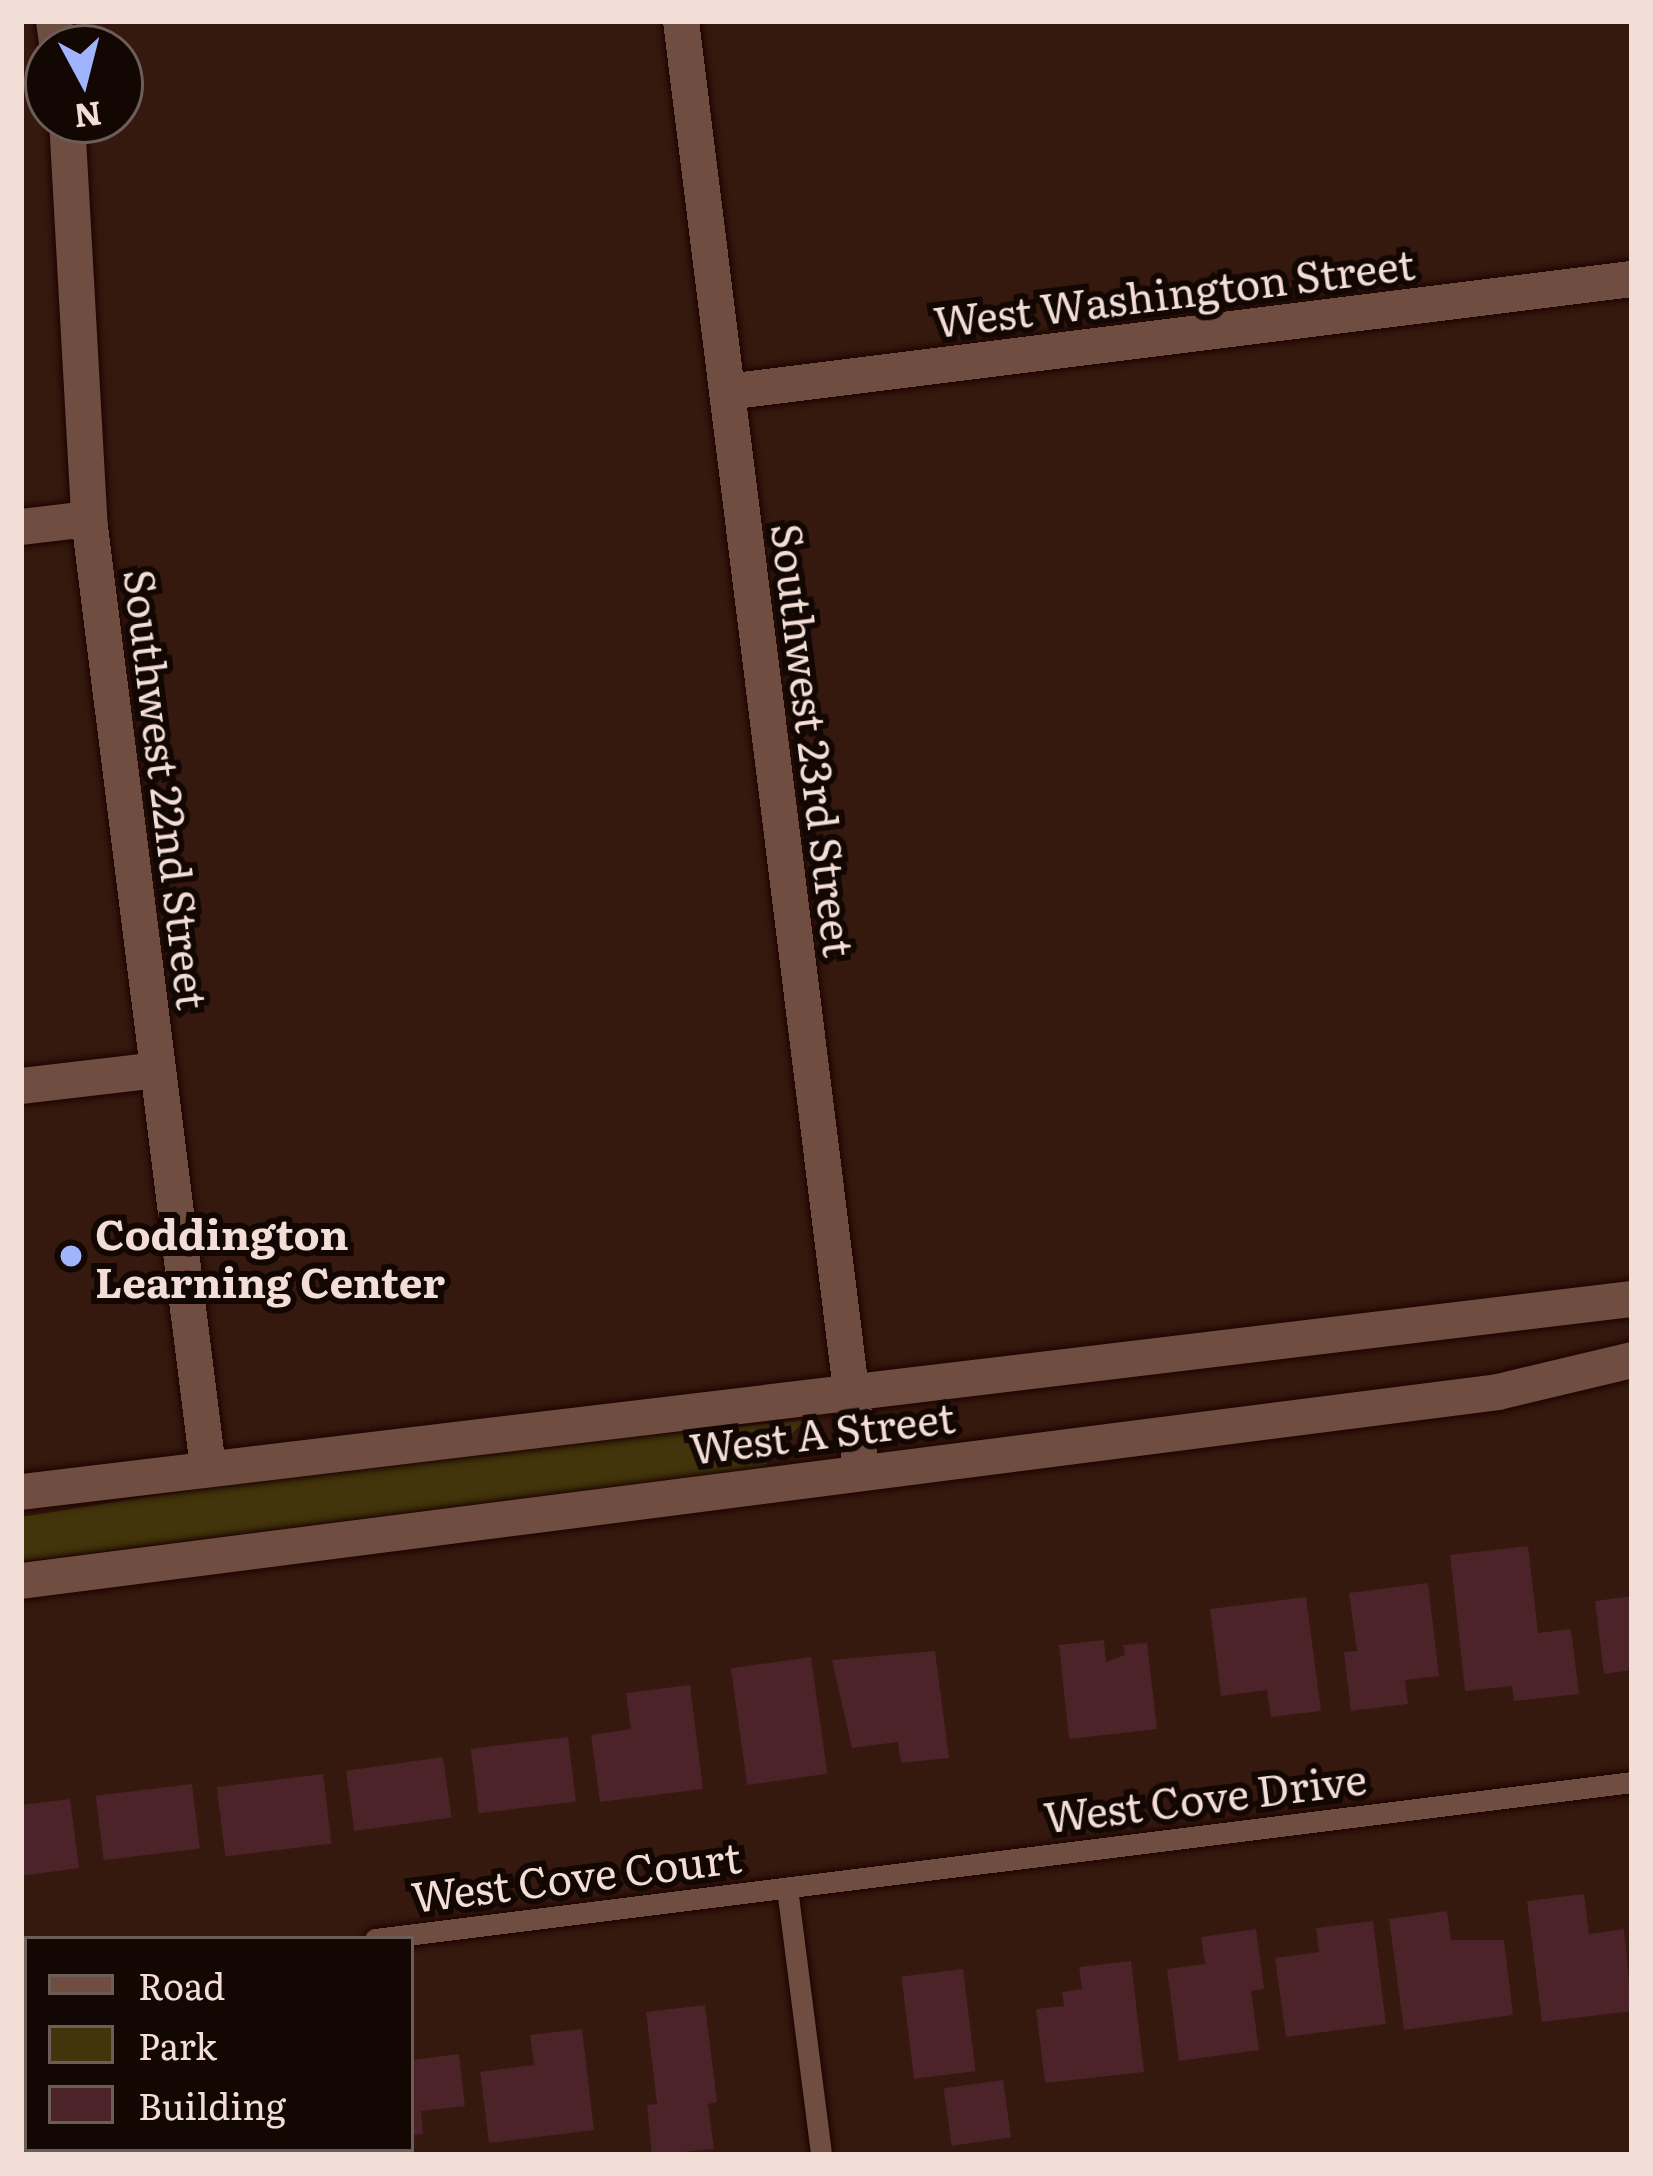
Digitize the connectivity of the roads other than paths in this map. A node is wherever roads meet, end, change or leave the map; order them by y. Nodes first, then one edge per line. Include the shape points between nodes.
1 (681, 21) edge
2 (68, 144) edge
3 (1632, 279) edge
4 (727, 392) junction
5 (89, 519) junction
6 (21, 527) edge
7 (158, 1070) junction
8 (21, 1086) edge
9 (1632, 1299) edge
10 (1632, 1360) edge
11 (852, 1389) junction
12 (208, 1467) junction
13 (861, 1471) junction
14 (21, 1492) edge
15 (21, 1581) edge
16 (1632, 1782) edge
17 (788, 1888) junction
18 (399, 1936) edge
19 (821, 2155) edge

1 - 4 street, Southwest 23rd Street
2 - 5 street, Southwest 22nd Street
3 - 4 street, West Washington Street
4 - 11 street, Southwest 23rd Street
5 - 6 street
5 - 7 street, Southwest 22nd Street
7 - 8 street
7 - 12 street, Southwest 22nd Street
9 - 11 street, West A Street
10 - 13 street, West A Street via 1498,1392
11 - 12 street, West A Street
11 - 13 street, Southwest 23rd Street
12 - 14 street, West A Street
13 - 15 street, West A Street
16 - 17 lane, West Cove Drive
17 - 18 lane, West Cove Court
17 - 19 lane

